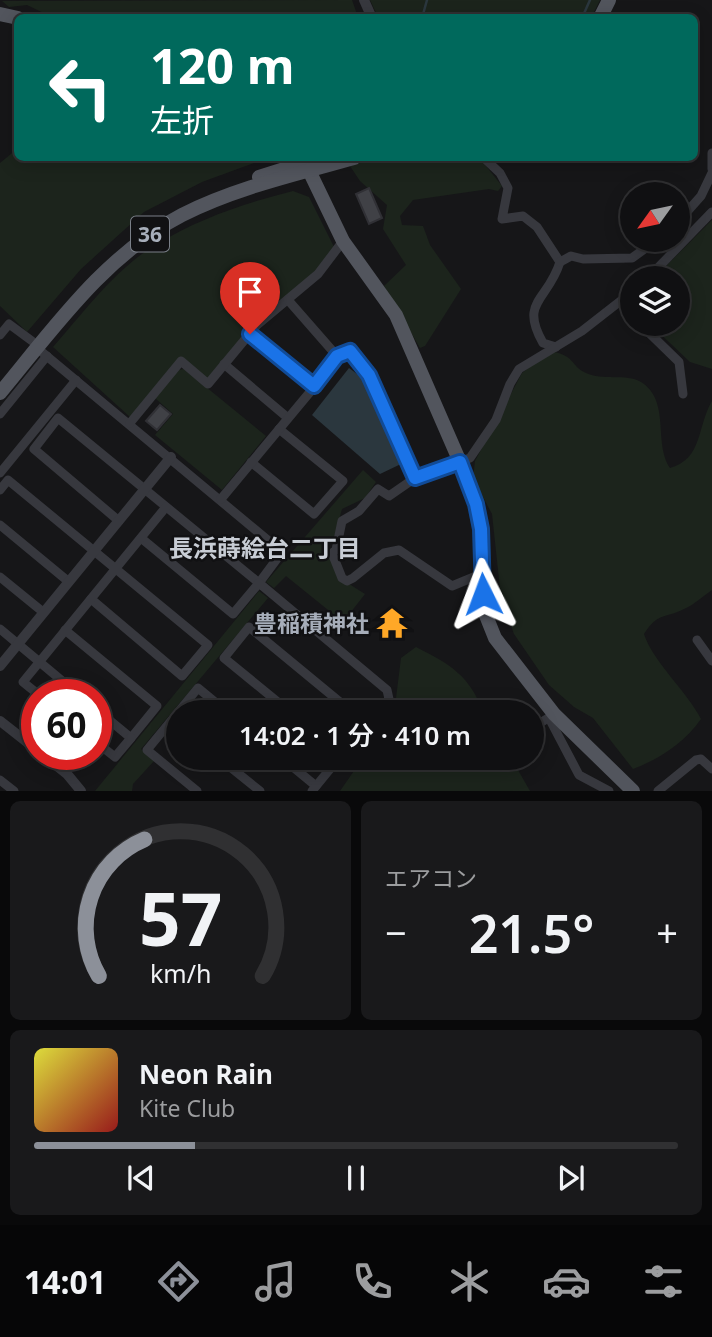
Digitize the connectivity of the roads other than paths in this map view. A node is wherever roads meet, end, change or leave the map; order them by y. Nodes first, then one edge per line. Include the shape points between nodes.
1 (712, 153) edge
2 (325, 161) edge
3 (487, 161) edge
4 (306, 163) edge
5 (712, 171) edge
6 (690, 208) edge
7 (712, 212) edge
8 (343, 241) junction
9 (640, 252) edge
10 (560, 262) junction
11 (660, 266) edge
12 (288, 300) junction
13 (620, 300) edge
14 (250, 334) junction
15 (0, 335) edge
16 (652, 336) edge
17 (556, 347) junction
18 (39, 348) junction
19 (337, 356) junction
20 (224, 364) junction
21 (0, 379) edge
22 (76, 380) junction
23 (314, 386) junction
24 (0, 393) edge
25 (683, 394) dead end
26 (0, 414) edge
27 (288, 418) junction
28 (130, 423) junction
29 (279, 429) junction
30 (171, 457) junction
31 (251, 462) junction
32 (460, 462) junction
33 (0, 473) edge
34 (415, 478) junction
35 (145, 489) junction
36 (0, 490) edge
37 (221, 499) junction
38 (166, 507) junction
39 (119, 521) junction
40 (0, 525) edge
41 (141, 538) junction
42 (94, 551) junction
43 (116, 568) junction
44 (481, 574) junction
45 (0, 576) edge
46 (69, 582) junction
47 (259, 583) junction
48 (91, 599) junction
49 (43, 612) junction
50 (0, 629) edge
51 (65, 630) junction
52 (697, 640) dead end
53 (17, 644) junction
54 (712, 661) edge
55 (39, 662) junction
56 (0, 666) edge
57 (25, 679) edge
58 (60, 679) edge
59 (190, 700) edge
60 (212, 700) edge
61 (275, 700) edge
62 (337, 700) edge
63 (388, 700) edge
64 (552, 716) junction
65 (0, 720) edge
66 (544, 721) edge
67 (112, 722) edge
68 (166, 730) edge
69 (21, 737) edge
70 (131, 738) junction
71 (112, 755) edge
72 (166, 766) edge
73 (712, 769) edge
74 (62, 770) edge
75 (171, 770) edge
76 (234, 770) edge
77 (294, 770) edge
78 (329, 770) edge
79 (0, 780) edge
80 (314, 789) edge
81 (14, 791) edge
82 (81, 791) edge
83 (197, 791) edge
84 (260, 791) edge
85 (610, 791) edge
86 (633, 791) edge
87 (658, 791) edge

1 - 5 street
2 - 4 main road, 36
3 - 10 street via 508,188 502,219 523,216 537,227
4 - 8 main road
4 - 18 main road, 36 via 202,205 146,237 101,275
5 - 6 street
7 - 11 street
8 - 12 street via 331,260
8 - 32 main road via 396,315
9 - 10 street via 632,258 583,260 571,256
10 - 17 street via 556,277 532,311 543,343
12 - 14 street
12 - 19 street
13 - 17 street
14 - 20 street
14 - 23 street
15 - 18 street via 9,324
16 - 25 street via 679,362
17 - 32 street via 519,369 496,420 470,458
18 - 21 main road, 36
18 - 22 street
18 - 24 main road, 36
18 - 26 street
19 - 23 street
19 - 34 street via 350,351 369,375
20 - 27 street
20 - 28 street via 208,384 181,361
22 - 28 street
22 - 33 street
23 - 27 street
27 - 29 street
28 - 30 street
29 - 31 street
29 - 31 street via 343,481 314,514
30 - 35 street
30 - 37 street
31 - 37 street
32 - 34 street
32 - 44 main road via 481,529
34 - 44 street via 389,496 378,489 359,511 342,521 336,550 331,553 342,578 347,581 384,553 399,550 452,586
35 - 38 street
35 - 39 street
35 - 39 street via 58,418 34,449
36 - 42 street via 8,480
37 - 47 street via 282,552
38 - 41 street
38 - 47 street
39 - 42 street
40 - 46 street
41 - 43 street
41 - 47 street via 233,614
42 - 43 street
42 - 46 street
43 - 48 street
43 - 48 street via 208,645 182,676
44 - 64 main road via 485,613 495,638
45 - 49 street
46 - 49 street
47 - 63 street via 387,690
48 - 51 street
49 - 53 street
50 - 53 street
51 - 55 street
51 - 70 street via 157,706
52 - 54 street
53 - 55 street
53 - 56 street
55 - 57 street
55 - 58 street
59 - 60 street via 198,688
61 - 62 street via 224,658 249,627
64 - 66 street
64 - 85 street via 579,775
64 - 86 main road
65 - 69 street
67 - 70 street
68 - 72 street via 147,750
70 - 71 street via 115,757
73 - 87 street via 696,760
74 - 82 street
75 - 83 street
76 - 84 street
77 - 80 street
78 - 80 street
79 - 81 street

